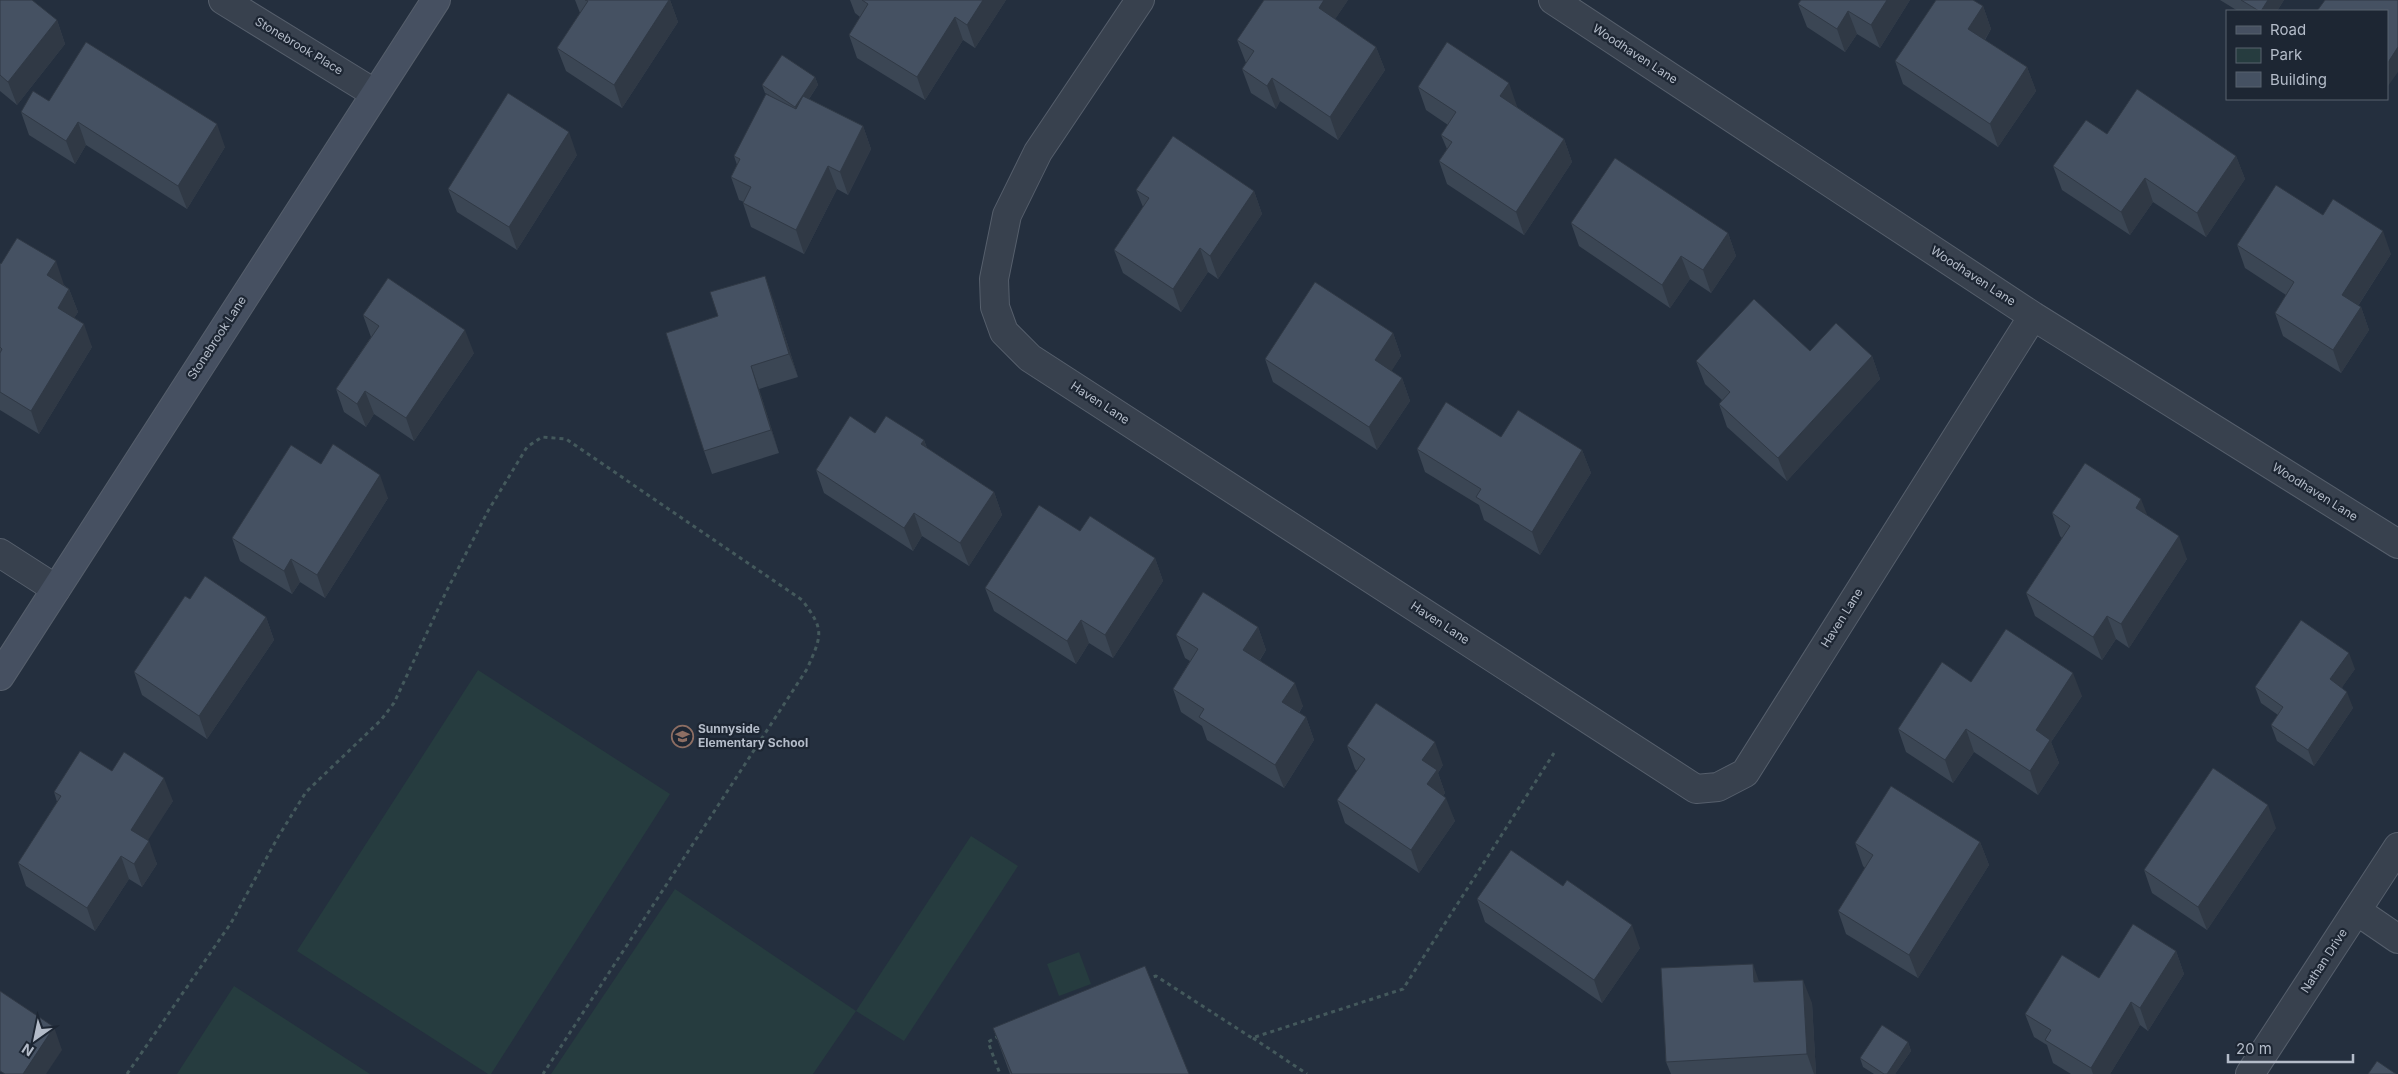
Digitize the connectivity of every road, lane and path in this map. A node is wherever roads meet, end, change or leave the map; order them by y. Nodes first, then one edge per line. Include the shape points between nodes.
1 (223, 0) edge
2 (436, 0) edge
3 (1140, 0) edge
4 (1553, 0) edge
5 (374, 93) junction
6 (2033, 316) junction
7 (2398, 544) edge
8 (0, 553) edge
9 (56, 589) junction
10 (0, 676) edge
11 (1554, 753) dead end
12 (2398, 847) edge
13 (2357, 911) junction
14 (2398, 940) edge
15 (1138, 982) edge
16 (1005, 1033) edge
17 (1252, 1038) junction
18 (127, 1074) edge
19 (543, 1074) edge
20 (1000, 1074) edge
21 (1308, 1074) edge
22 (2250, 1074) edge

1 - 5 street, Stonebrook Place
2 - 5 street, Stonebrook Lane
3 - 6 street, Haven Lane via 1038,152 1007,214 994,279 995,307 1004,332 1030,358 1696,789 1718,787 1744,773
4 - 6 street, Woodhaven Lane
5 - 9 street, Stonebrook Lane
6 - 7 street, Woodhaven Lane
8 - 9 street
9 - 10 street, Stonebrook Lane
11 - 17 path via 1403,989
12 - 13 street, Nathan Drive
13 - 14 street
13 - 22 street, Nathan Drive
15 - 17 path via 1156,976
16 - 20 path via 988,1042
17 - 21 path
18 - 19 path via 231,923 306,792 394,704 488,511 526,447 542,437 566,439 802,600 817,619 819,641 807,668

